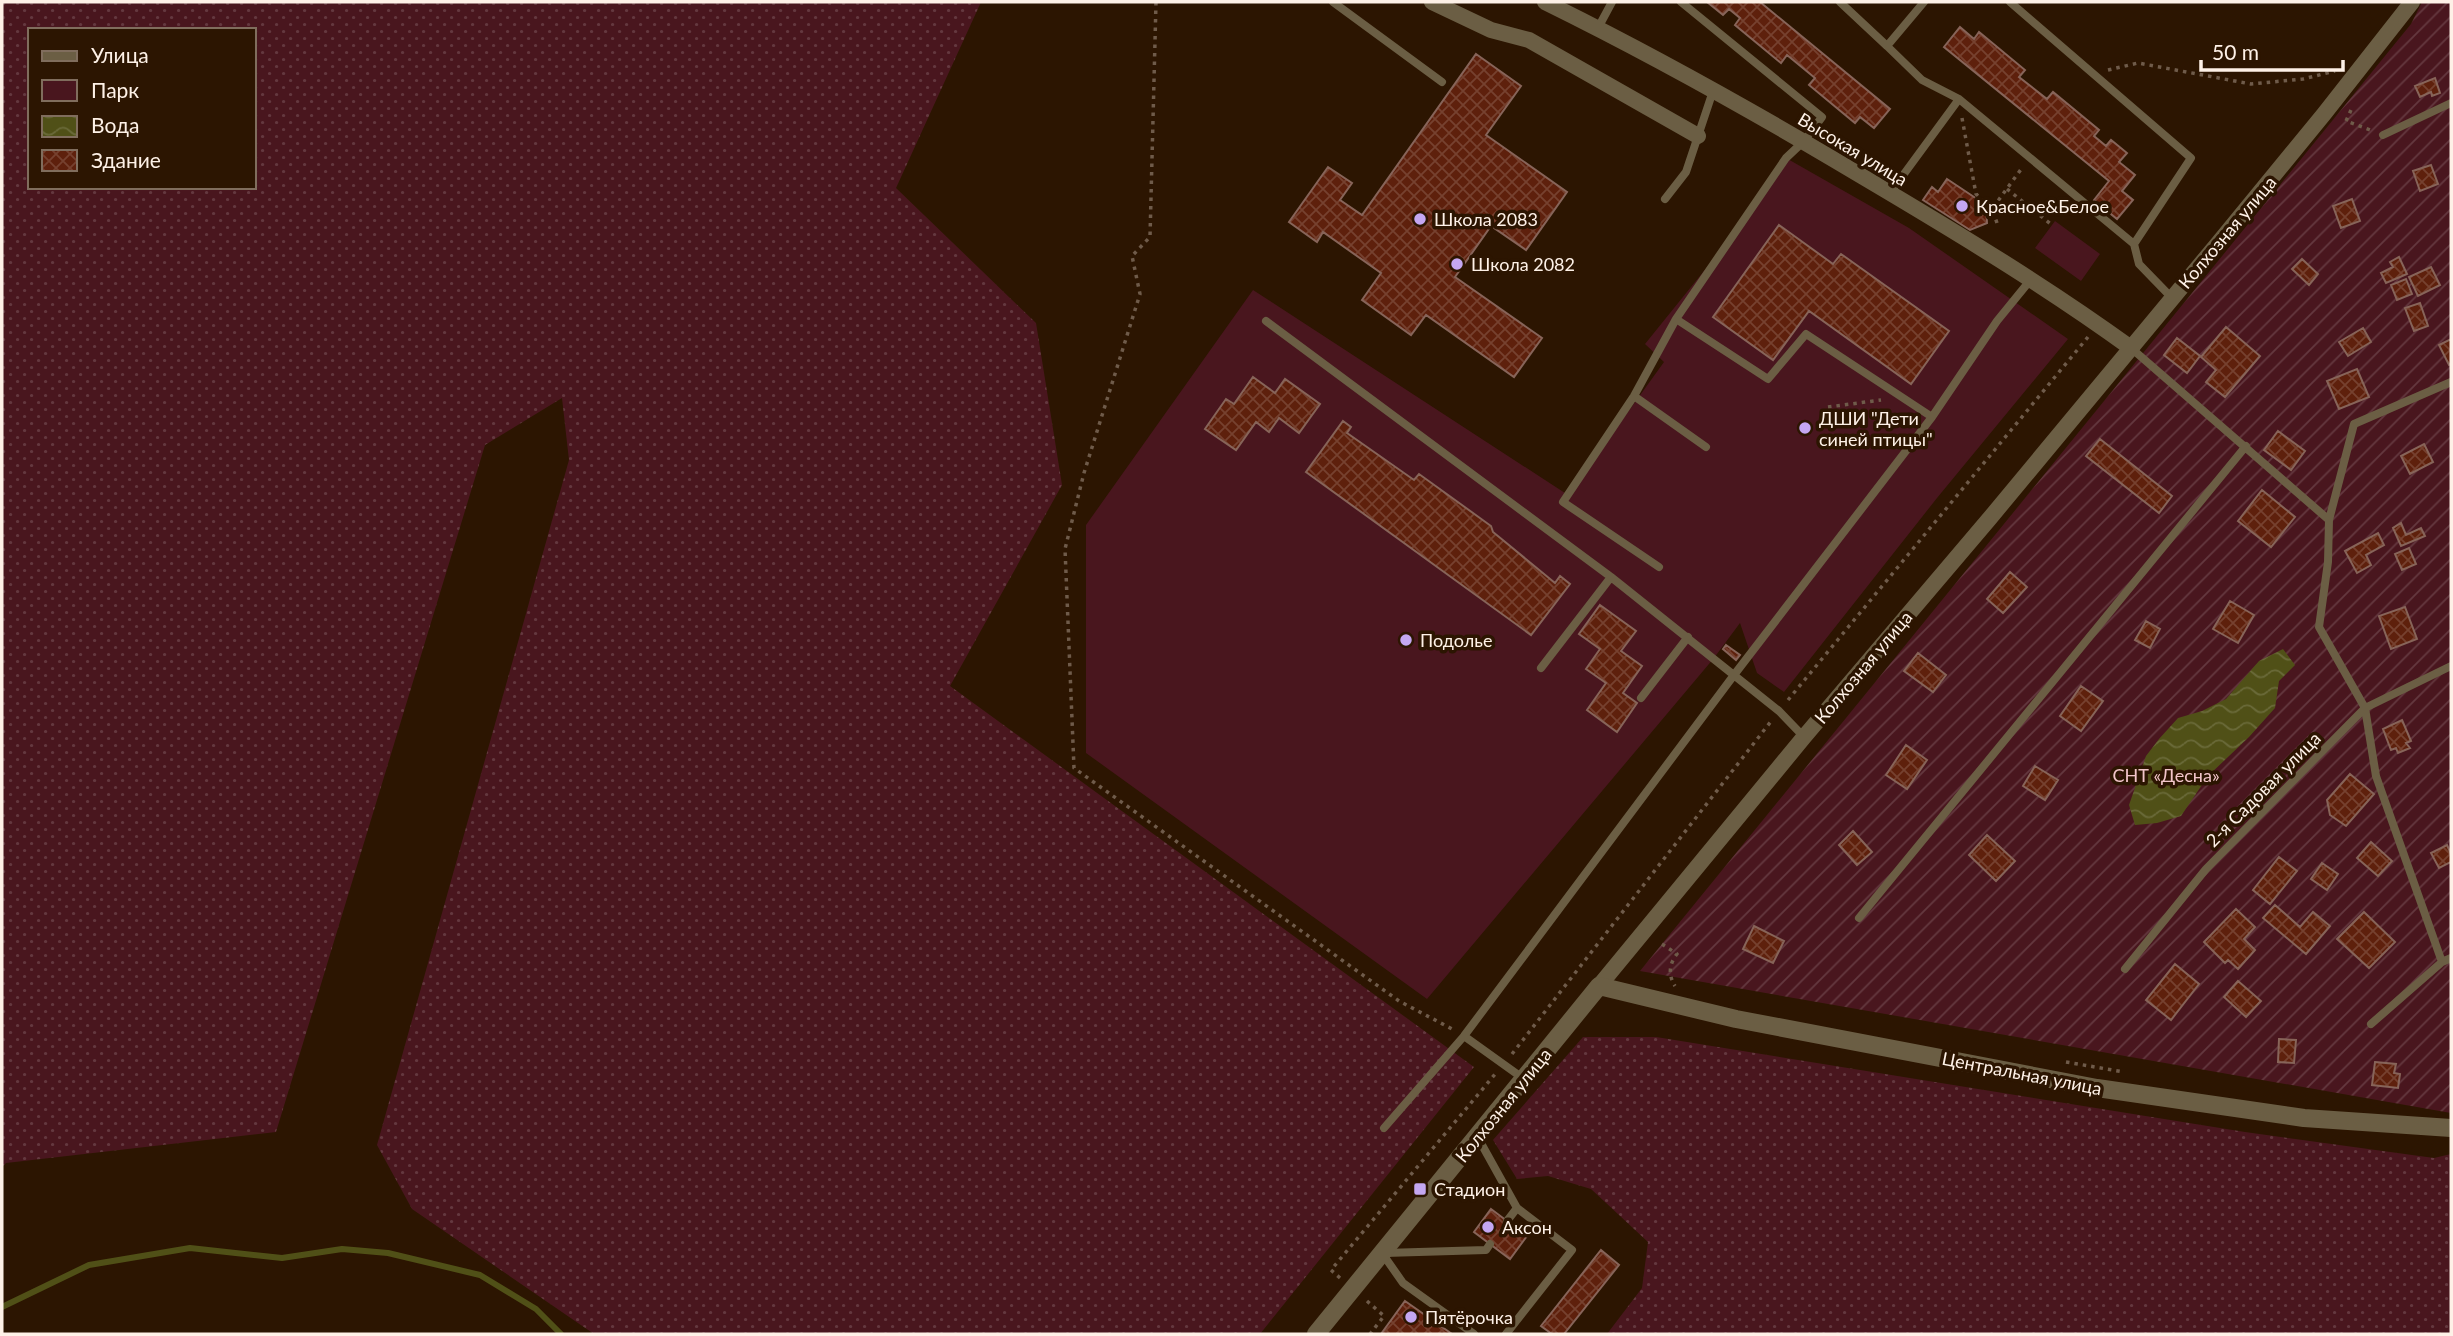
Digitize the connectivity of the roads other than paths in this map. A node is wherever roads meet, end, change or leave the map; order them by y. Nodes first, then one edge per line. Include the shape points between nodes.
1 (1333, 2) edge
2 (1432, 2) edge
3 (1545, 2) edge
4 (1612, 2) edge
5 (1681, 2) edge
6 (1840, 2) edge
7 (1924, 2) edge
8 (2010, 2) edge
9 (2412, 2) edge
10 (1598, 28) junction
11 (1887, 46) junction
12 (1442, 82) dead end
13 (1713, 90) junction
14 (1959, 99) junction
15 (2451, 103) edge
16 (2383, 135) road end
17 (1698, 136) junction
18 (1804, 141) junction
19 (1890, 193) junction
20 (1665, 199) dead end
21 (2134, 244) junction
22 (2032, 278) junction
23 (2172, 298) junction
24 (1676, 319) junction
25 (1266, 321) dead end
26 (2131, 348) junction
27 (2451, 382) edge
28 (1634, 396) junction
29 (1932, 417) junction
30 (2246, 446) junction
31 (1706, 447) dead end
32 (2329, 520) junction
33 (1659, 567) dead end
34 (1611, 577) junction
35 (1688, 637) junction
36 (2451, 666) edge
37 (1541, 668) dead end
38 (1734, 675) junction
39 (1641, 698) dead end
40 (2365, 708) junction
41 (1804, 737) junction
42 (1859, 918) dead end
43 (2451, 958) edge
44 (2442, 962) junction
45 (2125, 969) dead end
46 (1599, 986) junction
47 (2371, 1024) dead end
48 (1464, 1036) junction
49 (1524, 1079) junction
50 (1384, 1128) dead end
51 (2451, 1128) edge
52 (1477, 1136) junction
53 (1517, 1208) junction
54 (1507, 1221) dead end
55 (1490, 1244) dead end
56 (1382, 1253) junction
57 (1316, 1334) edge
58 (1474, 1334) edge
59 (1506, 1334) edge

1 - 12 lane
2 - 17 street via 1491,30 1529,40
3 - 10 street, Высокая улица
4 - 10 lane
5 - 18 lane via 1822,117
6 - 11 lane
7 - 11 lane
8 - 21 lane via 2191,159
9 - 23 street, Колхозная улица
10 - 13 street, Высокая улица
11 - 14 lane via 1923,80
13 - 17 lane
13 - 18 street, Высокая улица
14 - 19 lane
14 - 21 lane
15 - 16 lane
17 - 20 lane via 1686,172
18 - 19 street, Высокая улица
18 - 24 lane via 1786,158
19 - 22 street, Высокая улица
21 - 23 lane via 2139,264
22 - 26 street, Высокая улица
22 - 29 lane
23 - 26 street, Колхозная улица
24 - 28 lane
24 - 29 lane via 1768,379 1806,334
25 - 34 lane
26 - 30 lane
26 - 41 street, Колхозная улица
27 - 32 lane via 2354,424
28 - 31 lane
28 - 33 lane via 1563,502
29 - 38 lane
30 - 32 lane
30 - 42 lane
32 - 40 lane via 2319,627
34 - 35 lane
34 - 37 lane
35 - 38 lane
35 - 39 lane
36 - 40 lane, 2-я Садовая улица
38 - 41 lane
38 - 48 lane
40 - 44 lane via 2376,776
40 - 45 lane, 2-я Садовая улица via 2206,869
41 - 46 street, Колхозная улица
43 - 44 lane
44 - 47 lane
46 - 49 street, Колхозная улица
46 - 51 street, Центральная улица via 1736,1019 2097,1088 2304,1118
48 - 49 lane
48 - 50 lane
49 - 52 street, Колхозная улица
52 - 53 lane
52 - 56 street, Колхозная улица
53 - 54 lane
53 - 59 lane via 1572,1250
55 - 56 lane via 1486,1250
56 - 57 street, Колхозная улица
56 - 58 lane via 1403,1283

